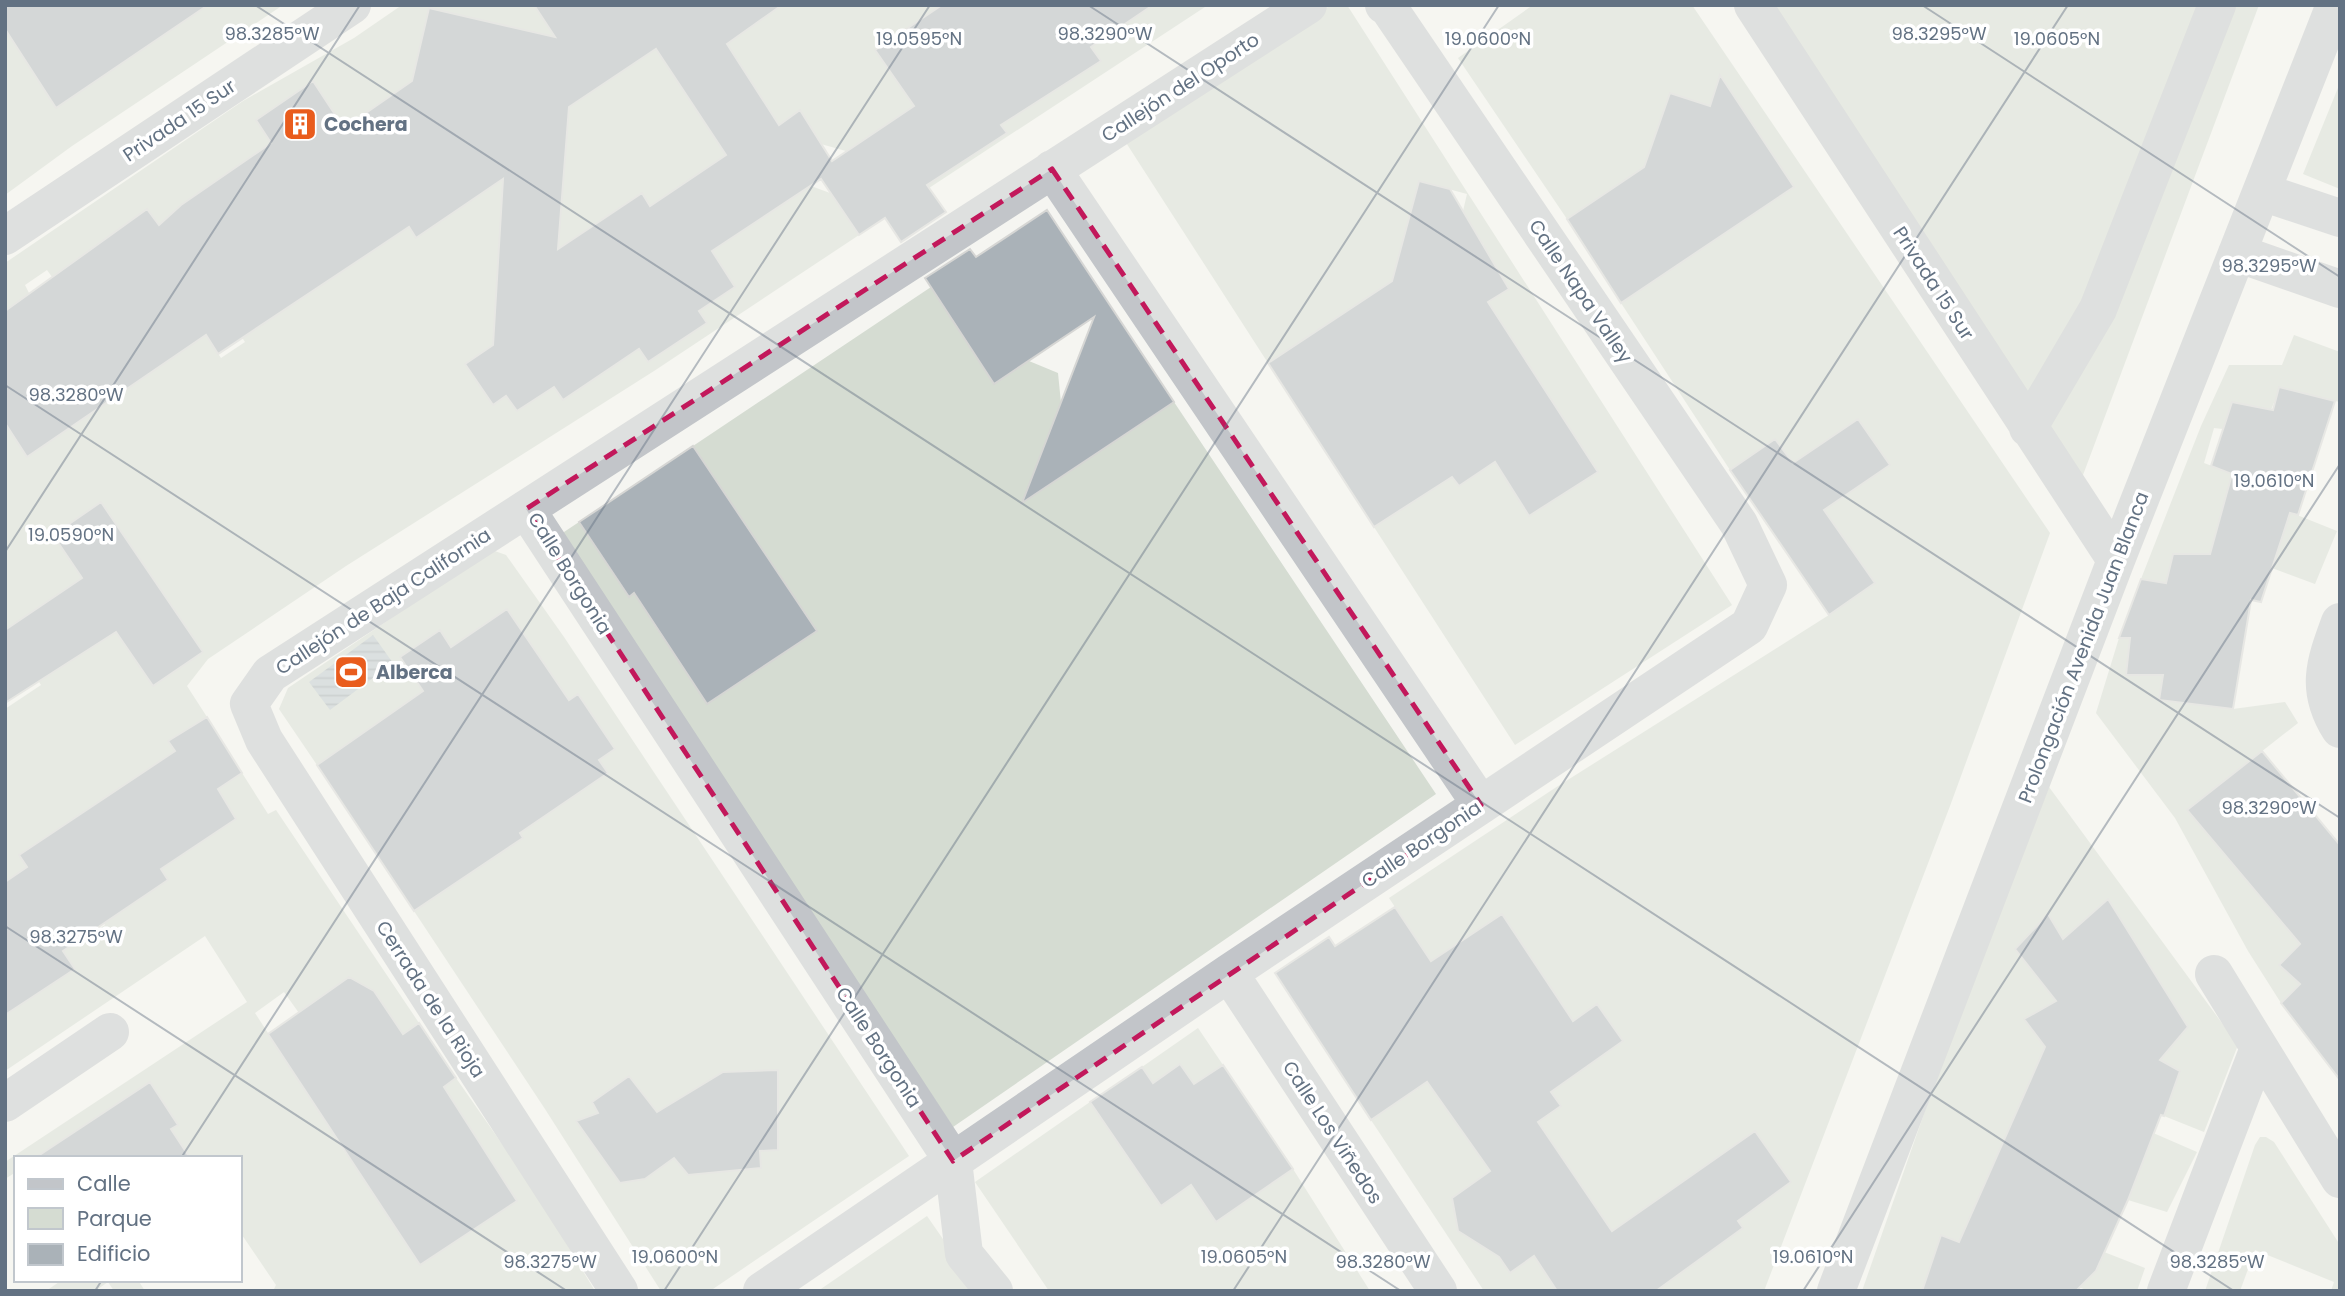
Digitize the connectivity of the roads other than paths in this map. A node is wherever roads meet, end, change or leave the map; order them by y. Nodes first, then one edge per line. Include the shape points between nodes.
1 (352, 5) edge
2 (1308, 5) edge
3 (1384, 5) edge
4 (1753, 5) edge
5 (2217, 5) edge
6 (2335, 5) edge
7 (1052, 169) junction
8 (2262, 192) junction
9 (2340, 218) edge
10 (5, 236) edge
11 (2237, 253) junction
12 (2340, 289) edge
13 (2028, 428) junction
14 (526, 509) junction
15 (2116, 560) junction
16 (1768, 585) joint
17 (2340, 622) edge
18 (249, 704) joint
19 (2340, 729) edge
20 (1481, 805) junction
21 (1229, 973) junction
22 (2214, 974) dead end
23 (110, 1032) dead end
24 (2259, 1048) junction
25 (5, 1103) edge
26 (953, 1161) junction
27 (2340, 1179) edge
28 (619, 1291) edge
29 (762, 1291) edge
30 (994, 1291) edge
31 (1438, 1291) edge
32 (1836, 1291) edge
33 (2166, 1291) edge

1 - 10 street, Privada 15 Sur
2 - 7 street, Callejón del Oporto
3 - 16 street, Calle Napa Valley via 1740,524
4 - 13 street, Privada 15 Sur
5 - 13 street via 2098,309
6 - 8 street, Prolongación Avenida Juan Blanca
7 - 14 street, Calle Borgonia
7 - 20 street
8 - 9 street
8 - 11 street, Prolongación Avenida Juan Blanca
11 - 12 street
11 - 15 street, Prolongación Avenida Juan Blanca
13 - 15 street, Privada 15 Sur
14 - 18 street, Callejón de Baja California via 270,674
14 - 26 street, Calle Borgonia
15 - 32 street, Prolongación Avenida Juan Blanca
16 - 20 street, Calle Borgonia via 1749,626
17 - 19 street via 2326,660 2323,685 2329,712
18 - 28 street, Cerrada de la Rioja via 264,740
20 - 21 street, Calle Borgonia
21 - 26 street, Calle Borgonia
21 - 31 street, Calle Los Viñedos
22 - 24 street
23 - 25 street
24 - 27 street
24 - 33 street
26 - 29 street, Calle Borgonia
26 - 30 street via 964,1254

